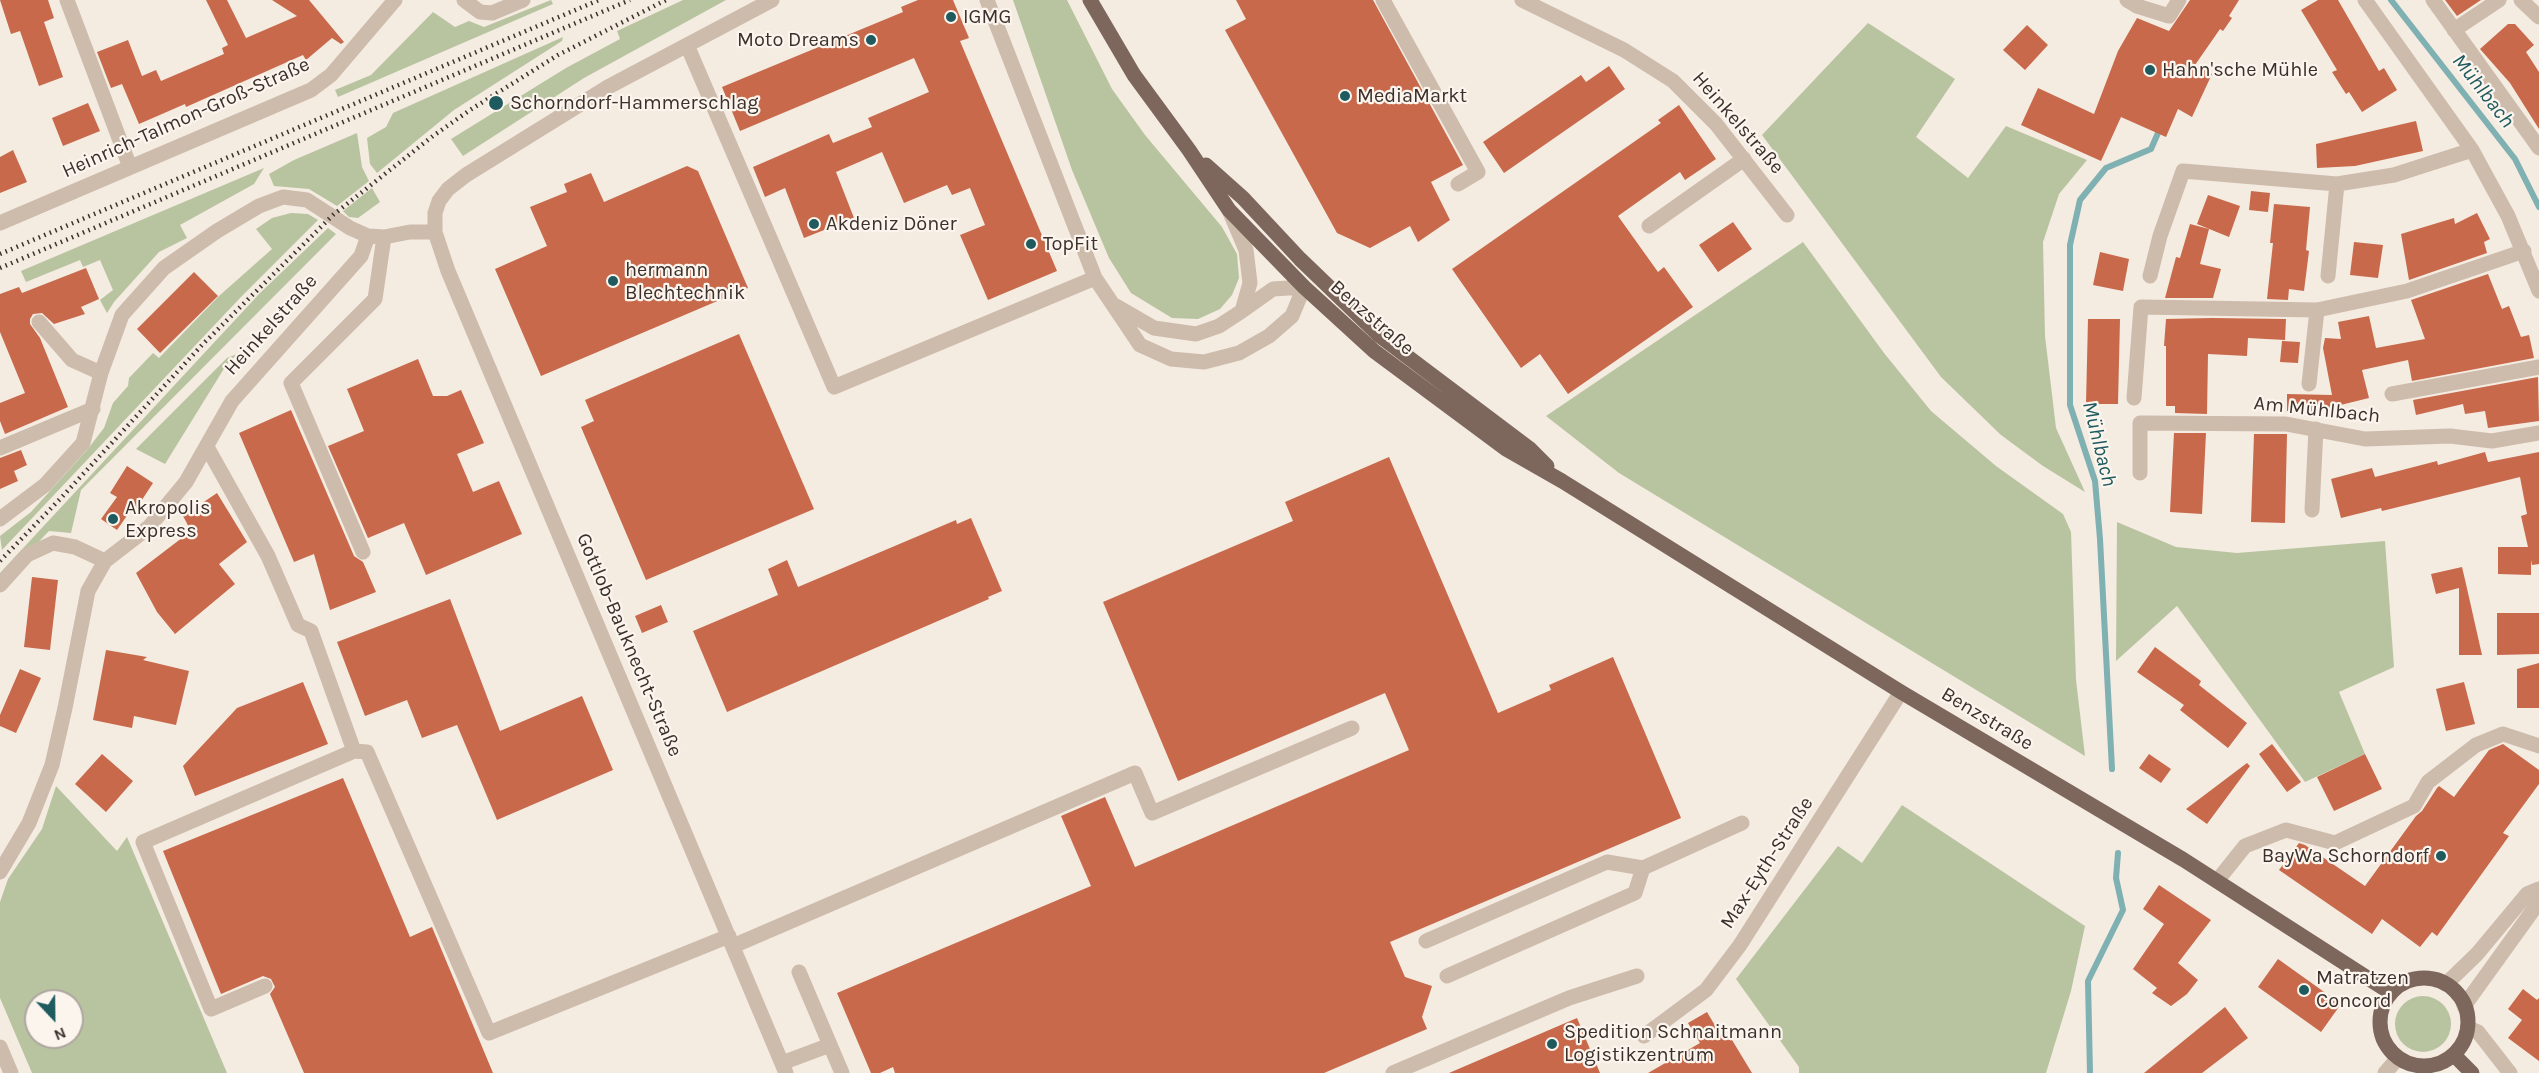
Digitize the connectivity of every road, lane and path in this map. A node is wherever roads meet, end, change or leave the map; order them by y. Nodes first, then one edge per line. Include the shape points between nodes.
1 (67, 0) edge
2 (395, 0) edge
3 (464, 0) edge
4 (523, 0) edge
5 (772, 0) edge
6 (987, 0) edge
7 (1090, 0) edge
8 (1383, 0) edge
9 (1522, 0) edge
10 (2179, 0) edge
11 (2365, 0) edge
12 (2433, 0) edge
13 (2499, 0) edge
14 (2521, 0) edge
15 (2132, 3) edge
16 (2539, 17) edge
17 (2454, 30) junction
18 (687, 45) junction
19 (2537, 142) edge
20 (1189, 150) junction
21 (2472, 150) junction
22 (1744, 159) junction
23 (130, 167) junction
24 (1458, 184) dead end
25 (2337, 184) junction
26 (1229, 210) junction
27 (1787, 215) dead end
28 (0, 223) edge
29 (1649, 226) dead end
30 (435, 232) junction
31 (368, 236) junction
32 (384, 237) junction
33 (2524, 251) junction
34 (2151, 276) dead end
35 (2328, 276) dead end
36 (1095, 278) junction
37 (1304, 287) junction
38 (2539, 291) edge
39 (1113, 304) junction
40 (2317, 310) junction
41 (1242, 311) junction
42 (39, 322) dead end
43 (2539, 367) edge
44 (101, 373) junction
45 (2309, 384) dead end
46 (2392, 394) dead end
47 (2134, 398) dead end
48 (93, 409) junction
49 (2316, 429) junction
50 (2539, 433) edge
51 (207, 447) junction
52 (0, 448) edge
53 (2140, 473) dead end
54 (1562, 481) junction
55 (2312, 510) dead end
56 (0, 519) edge
57 (363, 552) dead end
58 (105, 561) junction
59 (0, 585) edge
60 (1901, 692) junction
61 (1352, 728) dead end
62 (2539, 746) edge
63 (354, 751) junction
64 (1742, 823) dead end
65 (1643, 868) junction
66 (0, 872) edge
67 (2217, 881) junction
68 (2539, 889) edge
69 (2539, 902) edge
70 (731, 941) junction
71 (1426, 941) dead end
72 (799, 972) dead end
73 (1447, 976) dead end
74 (1637, 976) dead end
75 (2446, 984) junction
76 (265, 986) dead end
77 (2391, 993) junction
78 (2464, 1006) junction
79 (2468, 1028) junction
80 (1644, 1036) dead end
81 (830, 1045) junction
82 (0, 1047) edge
83 (2454, 1055) junction
84 (2398, 1058) junction
85 (784, 1068) edge
86 (11, 1073) edge
87 (842, 1073) edge
88 (1393, 1073) edge
89 (2385, 1073) edge
90 (2472, 1073) edge
91 (2510, 1073) edge

1 - 23 street
2 - 23 street, Heinrich-Talmon-Groß-Straße via 331,75 311,90
3 - 4 street via 480,12 492,13
5 - 18 street
6 - 36 street
7 - 20 main road, Benzstraße via 1134,75
8 - 24 street via 1478,172
9 - 22 street, Heinkelstraße via 1624,50 1673,81
10 - 15 street via 2169,16
11 - 21 street
12 - 17 street
13 - 17 street
14 - 16 street
17 - 19 street
18 - 30 street via 608,87 466,175 439,201
18 - 36 street via 834,387
20 - 26 main road, Benzstraße
20 - 54 main road, Benzstraße via 1243,198 1313,273 1380,336 1530,449
21 - 25 street via 2394,175
21 - 33 street
22 - 27 street, Heinkelstraße
22 - 29 street
23 - 28 street, Heinrich-Talmon-Groß-Straße
25 - 34 street via 2183,171 2160,236
25 - 35 street
26 - 37 main road, Benzstraße
26 - 41 street via 1246,250 1250,283
30 - 32 street
30 - 70 street, Gottlob-Bauknecht-Straße via 448,272
31 - 32 street
31 - 44 street via 307,200 283,197 259,206 164,268 122,315
31 - 51 street, Heinkelstraße via 361,256 232,401
32 - 57 street via 375,299 291,382
33 - 38 street
33 - 40 street via 2407,291
36 - 39 street
37 - 39 street via 1292,316 1269,336 1239,353 1204,362 1171,359 1140,345
37 - 41 street via 1273,289
37 - 54 main road, Benzstraße via 1374,351 1506,449
39 - 41 street via 1154,328 1196,334 1219,326
40 - 45 street, Am Mühlbach
40 - 47 street via 2141,307
42 - 44 street via 72,360
43 - 46 street
44 - 48 street
48 - 52 street
48 - 56 street via 83,443 45,485
49 - 50 street, Am Mühlbach via 2365,439 2450,436 2492,441
49 - 53 street, Am Mühlbach via 2286,424 2140,423
49 - 55 street
51 - 58 street, Heinkelstraße via 186,482 149,527
51 - 63 street via 268,556 298,625 311,631
54 - 60 main road, Benzstraße
58 - 59 street via 75,547 53,543 27,555
58 - 66 street, Heinkelstraße via 88,591 52,765 29,824
60 - 67 main road, Benzstraße
60 - 80 street, Max-Eyth-Straße via 1740,945 1706,990
61 - 70 street via 1152,813 1135,773
62 - 67 street via 2503,734 2476,745 2428,782 2414,806 2335,843 2286,830 2246,846
63 - 70 street via 367,752 489,1033
63 - 76 street via 143,843 211,1009
64 - 65 street
65 - 71 street via 1607,862
65 - 73 street via 1635,893
67 - 77 main road, Benzstraße
68 - 75 street via 2527,894
69 - 78 street
70 - 85 street, Gottlob-Bauknecht-Straße
72 - 81 street
74 - 88 street via 1569,998
75 - 77 main road via 2420,978 2404,982
75 - 78 main road via 2460,996
77 - 84 main road via 2382,1008 2380,1029 2385,1045
78 - 79 main road
79 - 83 main road
79 - 91 street via 2478,1032
81 - 85 street
81 - 87 street
82 - 86 street
83 - 84 main road via 2441,1064 2424,1067
83 - 90 main road
84 - 89 street

